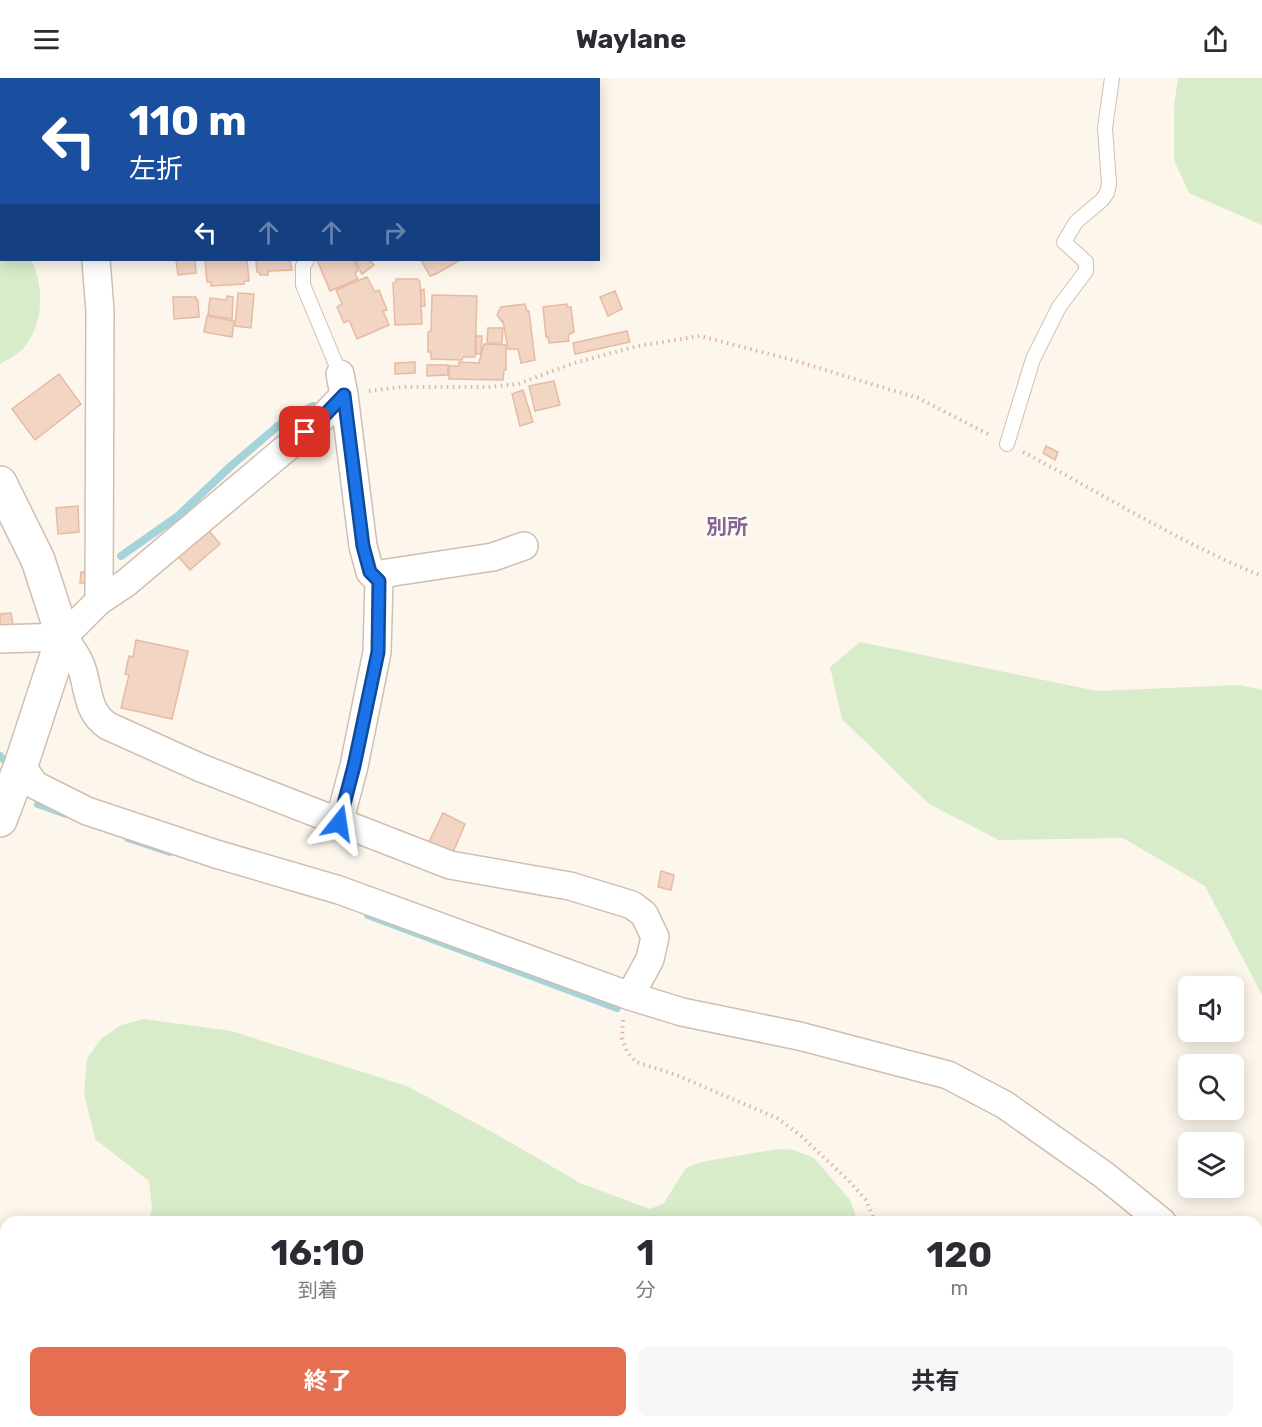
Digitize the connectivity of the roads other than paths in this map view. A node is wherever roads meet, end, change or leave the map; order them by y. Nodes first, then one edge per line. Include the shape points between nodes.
1 (1112, 78) edge
2 (96, 261) edge
3 (306, 261) edge
4 (342, 385) junction
5 (1007, 444) road end
6 (2, 492) edge
7 (524, 546) dead end
8 (374, 575) junction
9 (99, 601) junction
10 (63, 637) junction
11 (0, 639) edge
12 (21, 765) junction
13 (0, 820) edge
14 (339, 823) junction
15 (630, 996) junction
16 (1155, 1216) edge

1 - 5 lane via 1105,128 1107,193 1076,222 1064,243 1086,262 1086,271 1059,307 1033,359
2 - 9 street via 100,311
3 - 4 lane via 303,285
4 - 8 street via 363,546
4 - 9 street via 322,418 126,583
6 - 10 street via 38,560
7 - 8 street via 493,557
8 - 14 street via 379,581 378,652
9 - 10 street
10 - 11 street
10 - 12 street
10 - 14 street via 80,662 91,708 99,721 201,768
12 - 13 street
12 - 15 street via 35,785 87,811 339,890
14 - 15 street via 450,865 570,886 632,905 644,914 655,937 650,959
15 - 16 street via 948,1075 1005,1105

